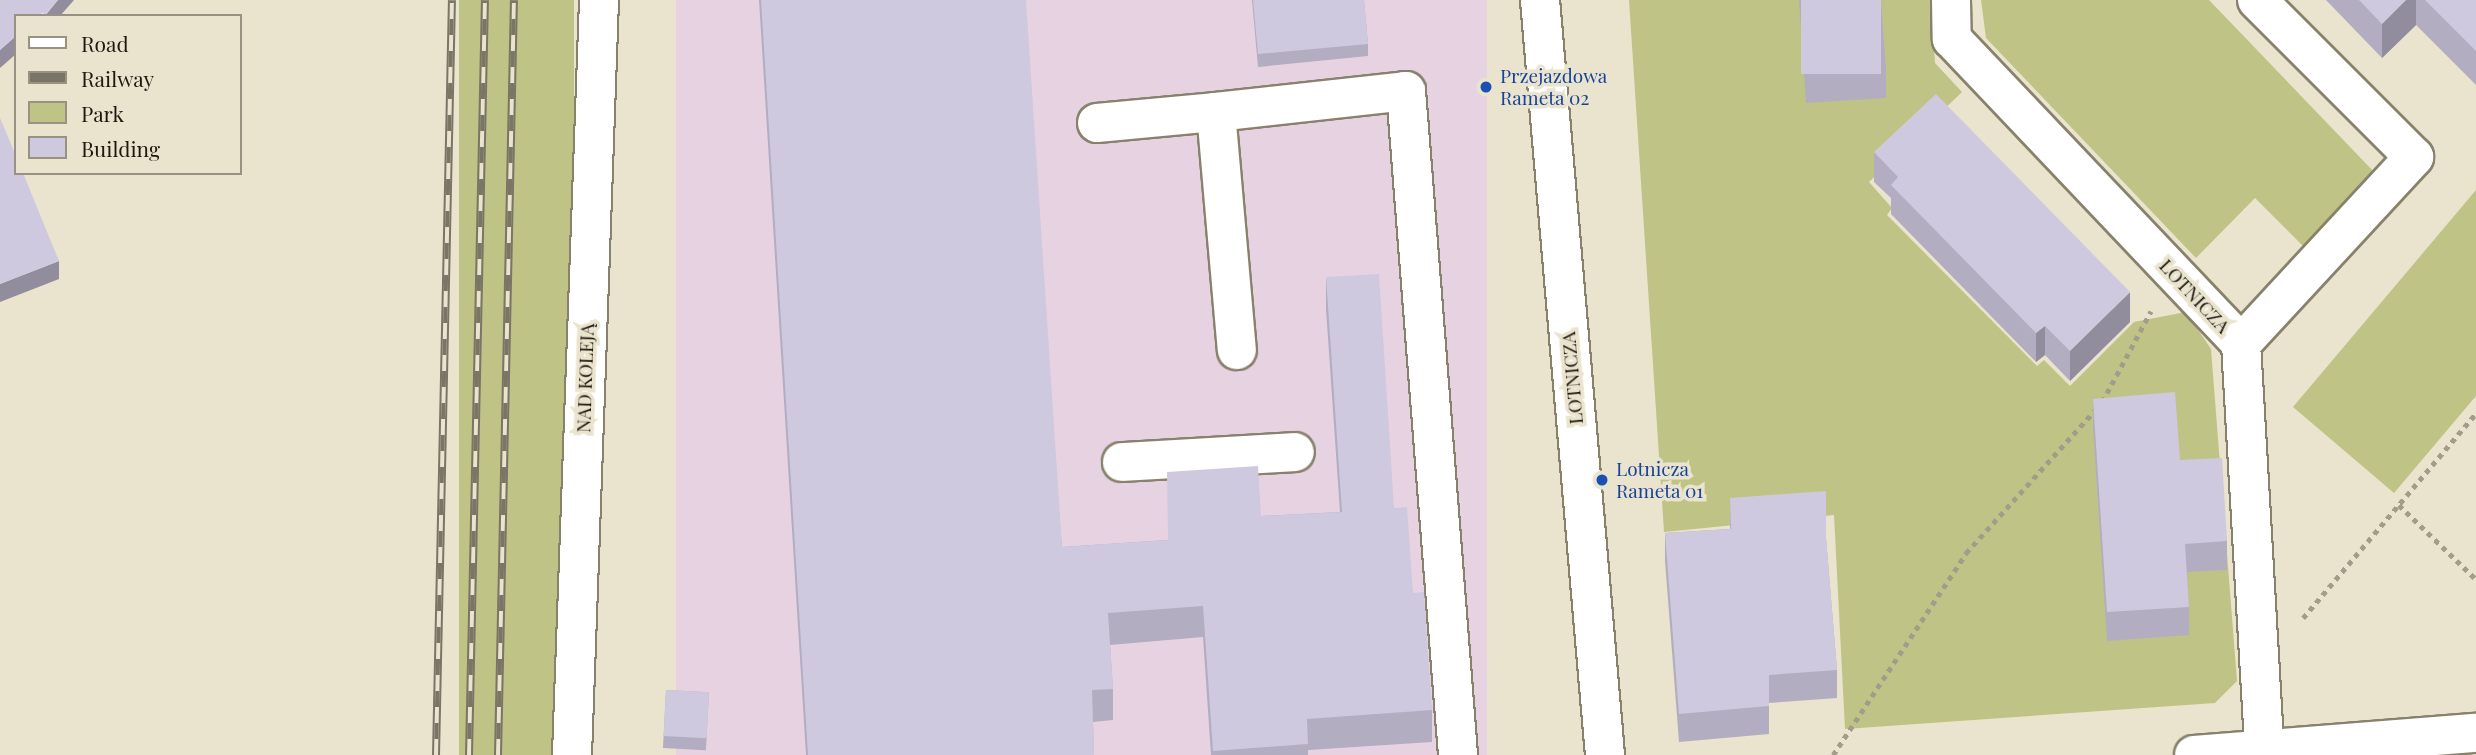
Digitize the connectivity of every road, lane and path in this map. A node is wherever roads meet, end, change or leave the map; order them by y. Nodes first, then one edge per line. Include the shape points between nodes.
1 (599, 0) edge
2 (1540, 0) edge
3 (1951, 0) edge
4 (2257, 0) edge
5 (1216, 112) junction
6 (1097, 123) dead end
7 (2181, 281) junction
8 (2241, 344) junction
9 (1237, 350) dead end
10 (2476, 413) edge
11 (1295, 452) dead end
12 (1122, 462) dead end
13 (2399, 505) junction
14 (2476, 579) edge
15 (2262, 667) junction
16 (2476, 733) edge
17 (2265, 753) edge
18 (572, 755) edge
19 (1458, 755) edge
20 (1605, 755) edge
21 (1833, 755) edge
22 (2194, 755) edge

1 - 18 street, NAD KOLEJĄ
2 - 20 street, LOTNICZA
3 - 7 street, LOTNICZA via 1952,39
4 - 8 street via 2414,157
5 - 6 street
5 - 9 street
5 - 19 street via 1406,91
7 - 8 street, LOTNICZA
7 - 21 path via 2152,309 2106,398 1966,553
8 - 15 street, LOTNICZA
10 - 13 path
11 - 12 street
13 - 14 path
13 - 15 path
15 - 17 street, LOTNICZA
16 - 17 street
17 - 22 street

